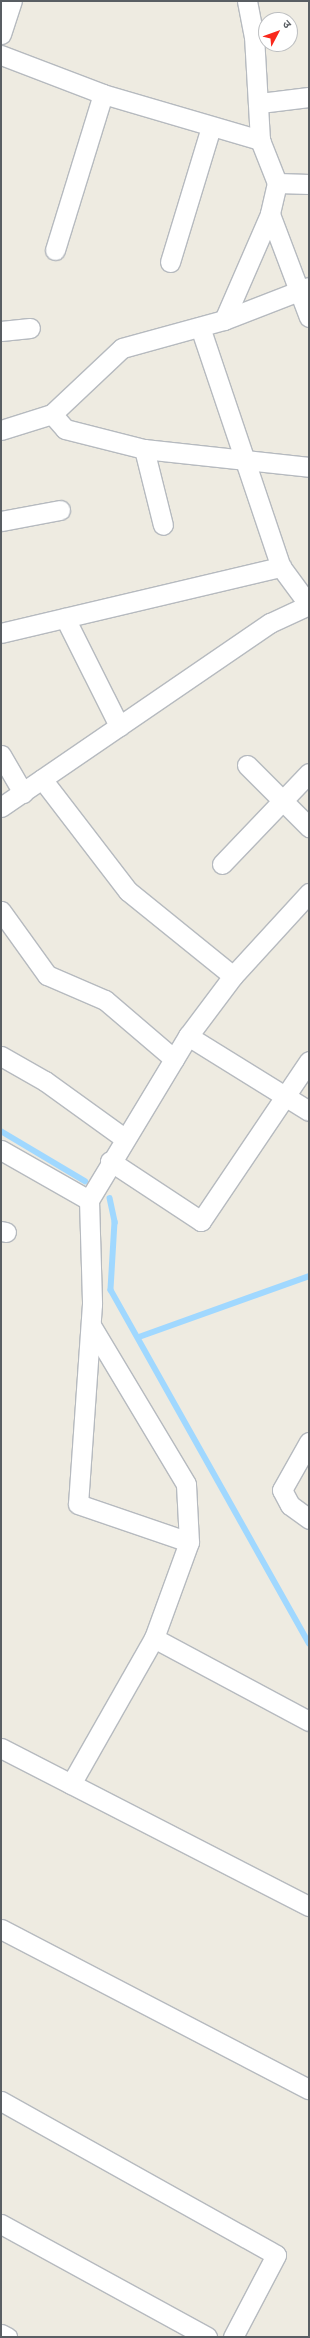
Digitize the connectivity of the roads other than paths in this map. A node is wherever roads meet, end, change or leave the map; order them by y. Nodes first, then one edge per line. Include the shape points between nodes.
1 (12, 1) edge
2 (247, 1) edge
3 (1, 34) edge
4 (1, 55) edge
5 (103, 94) junction
6 (309, 97) edge
7 (260, 103) junction
8 (210, 127) junction
9 (260, 140) junction
10 (277, 183) junction
11 (309, 184) edge
12 (270, 214) junction
13 (55, 250) dead end
14 (170, 262) dead end
15 (304, 290) edge
16 (309, 318) edge
17 (224, 320) junction
18 (200, 327) junction
19 (30, 328) dead end
20 (1, 331) edge
21 (52, 414) junction
22 (1, 430) edge
23 (144, 449) junction
24 (246, 458) junction
25 (309, 467) edge
26 (60, 510) dead end
27 (1, 521) edge
28 (163, 525) dead end
29 (281, 567) junction
30 (309, 605) edge
31 (65, 618) junction
32 (1, 632) edge
33 (119, 726) junction
34 (1, 755) edge
35 (247, 765) dead end
36 (309, 773) edge
37 (42, 780) junction
38 (23, 793) junction
39 (282, 800) junction
40 (1, 807) edge
41 (309, 827) edge
42 (222, 864) dead end
43 (309, 893) edge
44 (1, 911) edge
45 (233, 976) junction
46 (188, 1036) junction
47 (1, 1056) edge
48 (174, 1059) junction
49 (309, 1061) edge
50 (285, 1098) junction
51 (309, 1111) edge
52 (124, 1138) junction
53 (1, 1150) edge
54 (110, 1161) junction
55 (89, 1200) junction
56 (91, 1325) junction
57 (309, 1442) edge
58 (309, 1519) edge
59 (189, 1542) junction
60 (154, 1638) junction
61 (309, 1721) edge
62 (1, 1748) edge
63 (71, 1784) junction
64 (309, 1906) edge
65 (1, 1929) edge
66 (309, 2089) edge
67 (1, 2101) edge
68 (1, 2224) edge
69 (1, 2334) edge
70 (7, 2337) edge
71 (207, 2337) edge
72 (233, 2337) edge

1 - 3 street
2 - 7 street
4 - 5 street
5 - 8 street
5 - 13 street
6 - 7 street
7 - 9 street
8 - 9 street
8 - 14 street
9 - 10 street
10 - 11 street
10 - 12 street
12 - 15 street
12 - 17 street
15 - 16 street
15 - 17 street
17 - 18 street
18 - 21 street via 122,348
18 - 24 street
19 - 20 street
21 - 22 street
21 - 23 street via 65,429
23 - 24 street
23 - 28 street
24 - 25 street
24 - 29 street
26 - 27 street
29 - 30 street
29 - 31 street
30 - 33 street via 270,622
31 - 32 street
31 - 33 street
33 - 37 street
34 - 38 street
35 - 39 street
36 - 39 street
37 - 38 street
37 - 45 street via 132,894
38 - 40 street
39 - 41 street
39 - 42 street
43 - 45 street
44 - 48 street via 39,968 59,981 78,986 105,1000
45 - 46 street
46 - 48 street
46 - 50 street
47 - 52 street via 38,1077
48 - 52 street
49 - 50 street
50 - 51 street
50 - 54 street via 201,1221
52 - 54 street
53 - 55 street
54 - 55 street
55 - 56 street
56 - 59 street via 186,1484
56 - 59 street via 78,1504
57 - 58 street via 282,1490 290,1505
59 - 60 street
60 - 61 street
60 - 63 street
62 - 63 street
63 - 64 street
65 - 66 street
67 - 72 street via 276,2255
68 - 71 street
69 - 70 street

